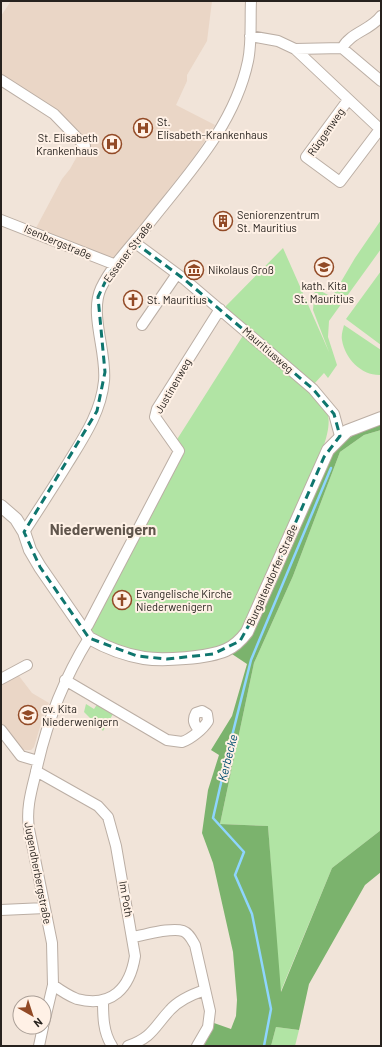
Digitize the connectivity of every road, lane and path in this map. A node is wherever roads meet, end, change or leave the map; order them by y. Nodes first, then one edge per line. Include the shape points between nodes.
1 (251, 1) edge
2 (381, 16) edge
3 (250, 36) junction
4 (342, 48) junction
5 (295, 49) junction
6 (1, 80) edge
7 (381, 81) edge
8 (348, 100) junction
9 (85, 146) dead end
10 (1, 220) edge
11 (134, 242) junction
12 (116, 265) junction
13 (178, 275) junction
14 (220, 309) junction
15 (142, 325) dead end
16 (381, 418) edge
17 (340, 436) junction
18 (1, 506) edge
19 (24, 532) junction
20 (86, 634) junction
21 (27, 665) dead end
22 (1, 679) edge
23 (65, 680) junction
24 (1, 730) edge
25 (199, 730) dead end
26 (37, 766) junction
27 (45, 908) junction
28 (1, 910) edge
29 (132, 937) junction
30 (53, 985) junction
31 (205, 990) junction
32 (51, 995) edge
33 (103, 1000) junction
34 (41, 1035) edge
35 (39, 1046) edge
36 (112, 1046) edge
37 (128, 1046) edge
38 (197, 1046) edge

1 - 3 street, Essener Straße
2 - 4 street via 378,22 349,39
3 - 5 street via 278,41
3 - 11 street, Essener Straße via 247,67 222,128 208,150
4 - 5 street
4 - 7 street
5 - 8 street, Rüggenweg
6 - 9 street via 54,114
8 - 8 street, Rüggenweg via 380,129 340,182 306,158
10 - 12 street, Isenbergstraße
11 - 12 street, Essener Straße
11 - 13 street, Mauritiusweg
12 - 19 street, Essener Straße via 101,288 97,301 105,372 102,397 79,445
13 - 14 street, Mauritiusweg
13 - 15 street
14 - 17 street, Mauritiusweg via 326,402 334,414
14 - 20 street, Justinenweg via 157,408 155,417 179,451 88,625
16 - 17 main road, Burgaltendorfer Straße
17 - 20 main road, Burgaltendorfer Straße via 324,458 259,607 247,632 236,644 213,654 167,659 145,658 100,644
18 - 19 main road via 16,519
19 - 20 main road via 30,550
20 - 23 street, Jugendherbergstraße
21 - 22 street
23 - 25 street via 167,740 182,742
23 - 26 street, Jugendherbergstraße via 50,717
24 - 26 street, Im Poth via 22,756
26 - 27 street, Jugendherbergstraße via 27,820
26 - 29 street, Im Poth via 98,806 108,817 116,846
27 - 28 street
27 - 30 street, Jugendherbergstraße via 52,943
29 - 31 street via 173,930 183,931 190,936 195,945
29 - 33 street, Im Poth via 135,956 126,985 115,995
30 - 32 street, Jugendherbergstraße
30 - 33 street via 77,998
31 - 37 street via 175,1005 156,1029
31 - 38 street via 210,1011 208,1027
33 - 36 street via 104,1023 107,1038
34 - 35 street

